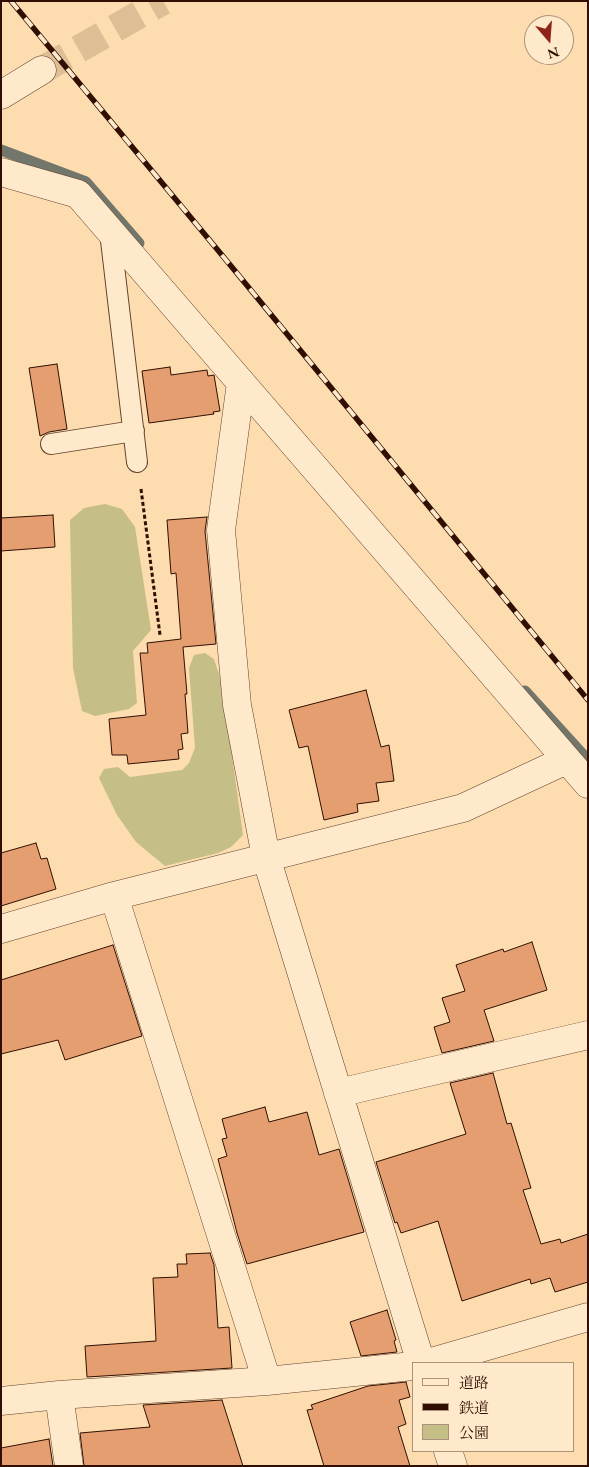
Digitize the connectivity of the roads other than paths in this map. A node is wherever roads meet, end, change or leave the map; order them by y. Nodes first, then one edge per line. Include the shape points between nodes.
1 (42, 70) tunnel mouth
2 (1, 95) edge
3 (1, 172) edge
4 (110, 232) junction
5 (241, 383) junction
6 (134, 431) junction
7 (51, 444) dead end
8 (137, 462) road end
9 (566, 760) junction
10 (588, 784) edge
11 (266, 857) junction
12 (114, 896) junction
13 (1, 929) edge
14 (588, 1035) edge
15 (338, 1093) junction
16 (588, 1317) edge
17 (422, 1362) edge
18 (431, 1362) edge
19 (412, 1366) edge
20 (267, 1382) junction
21 (59, 1395) junction
22 (1, 1401) edge
23 (448, 1452) edge
24 (69, 1466) edge
25 (453, 1466) edge

1 - 2 street
3 - 4 street via 78,194
4 - 5 street
4 - 6 lane
5 - 9 street
5 - 11 street via 221,530 237,705
6 - 7 lane
6 - 8 lane
9 - 10 street
9 - 11 street via 463,808
11 - 12 street
11 - 15 street
12 - 13 street
12 - 20 street
14 - 15 street
15 - 17 street
16 - 18 street
19 - 20 street
20 - 21 street
21 - 22 street
21 - 24 street
23 - 25 street

